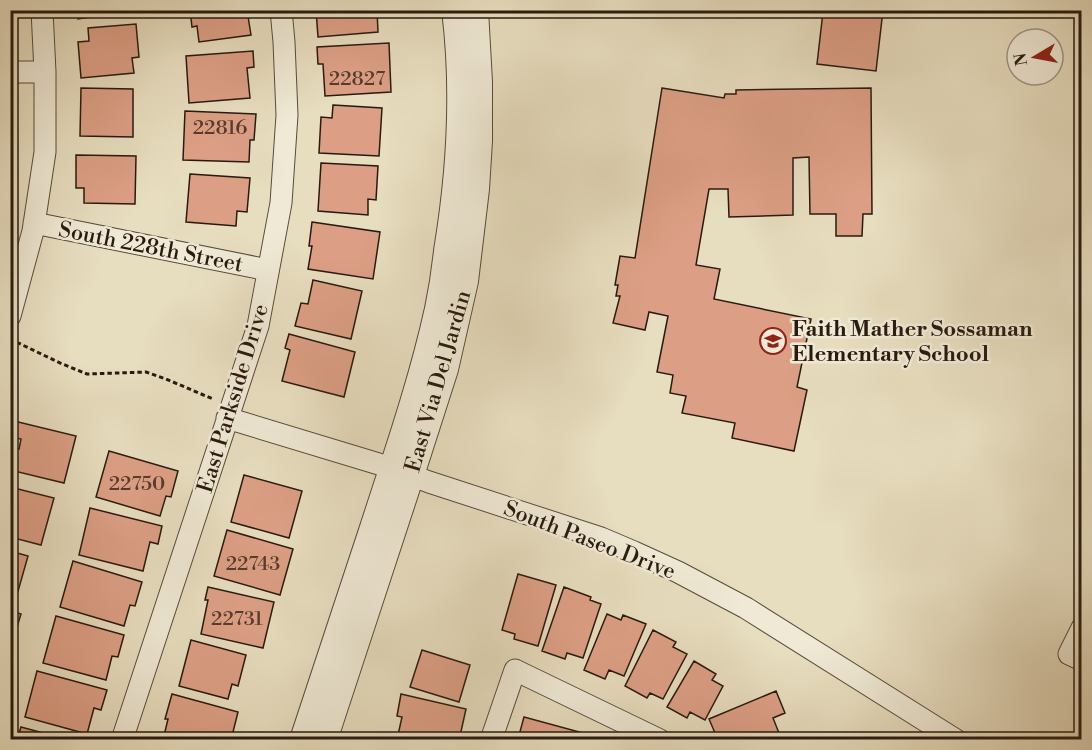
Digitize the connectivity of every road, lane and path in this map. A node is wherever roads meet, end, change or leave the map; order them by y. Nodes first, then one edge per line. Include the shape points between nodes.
1 (42, 10) edge
2 (281, 10) edge
3 (469, 11) edge
4 (10, 72) edge
5 (45, 72) junction
6 (34, 223) junction
7 (268, 270) junction
8 (10, 316) edge
9 (10, 339) edge
10 (229, 413) junction
11 (402, 472) junction
12 (1082, 628) edge
13 (1075, 657) edge
14 (122, 740) edge
15 (303, 740) edge
16 (324, 740) edge
17 (491, 740) edge
18 (660, 740) edge
19 (956, 740) edge

1 - 5 street
2 - 7 street, East Parkside Drive via 287,115 281,203
3 - 11 street, East Via Del Jardin via 459,75 452,220 438,308
4 - 5 street
5 - 6 street via 45,152
6 - 7 street, South 228th Street
6 - 8 street
7 - 10 street, East Parkside Drive via 258,326
9 - 10 path via 87,374 146,372 214,400
10 - 11 street, South Paseo Drive
10 - 14 street, East Parkside Drive
11 - 15 street, East Via Del Jardin
11 - 16 street, East Via Del Jardin
11 - 19 street, South Paseo Drive via 601,538 678,572 746,608
12 - 13 street
17 - 18 street via 515,670

